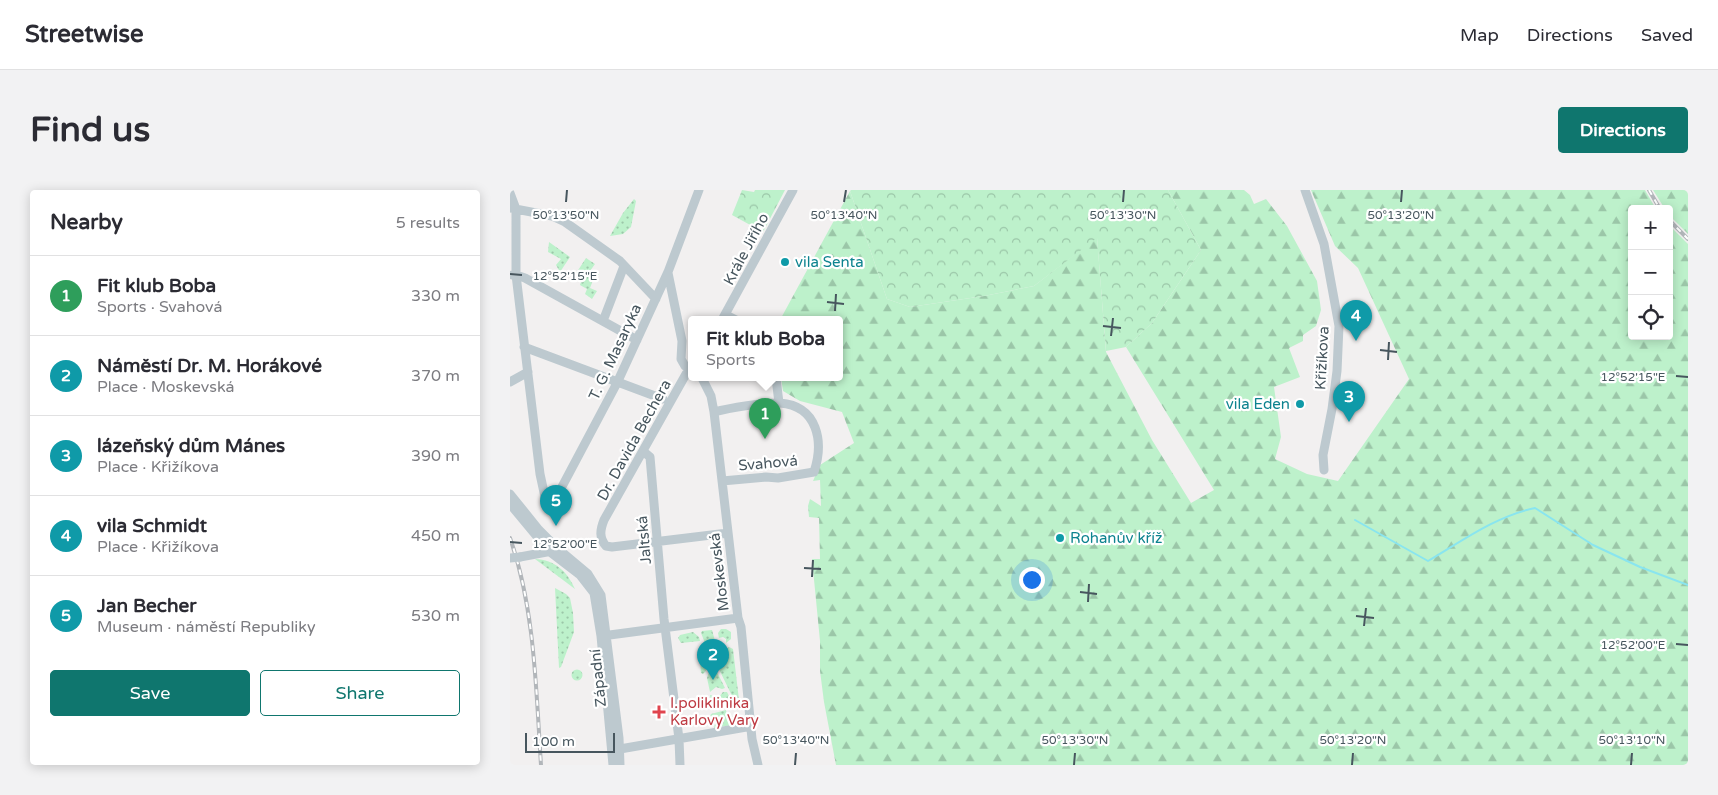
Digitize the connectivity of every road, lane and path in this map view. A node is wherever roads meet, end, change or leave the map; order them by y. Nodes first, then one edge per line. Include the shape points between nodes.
1 (698, 190) edge
2 (793, 190) edge
3 (1305, 190) edge
4 (510, 193) edge
5 (513, 208) edge
6 (626, 269) junction
7 (668, 272) junction
8 (513, 275) edge
9 (656, 299) junction
10 (725, 316) edge
11 (602, 321) junction
12 (637, 340) junction
13 (524, 347) junction
14 (688, 368) edge
15 (528, 372) junction
16 (688, 372) edge
17 (703, 381) edge
18 (776, 381) edge
19 (510, 382) edge
20 (617, 383) junction
21 (663, 399) dead end
22 (779, 403) junction
23 (714, 412) junction
24 (644, 452) junction
25 (1324, 470) dead end
26 (722, 482) junction
27 (510, 494) edge
28 (510, 504) edge
29 (525, 524) junction
30 (728, 533) junction
31 (658, 542) junction
32 (553, 550) junction
33 (519, 556) edge
34 (738, 618) junction
35 (665, 628) junction
36 (604, 635) junction
37 (752, 726) junction
38 (611, 732) junction
39 (679, 744) junction
40 (620, 749) junction
41 (613, 765) edge
42 (620, 765) edge
43 (680, 765) edge
44 (758, 765) edge

1 - 7 street, T. G. Masaryka
2 - 10 street, Krále Jiřího
3 - 25 street, Křižíkova via 1324,244 1339,326 1337,371 1323,455
4 - 5 street
5 - 6 street via 565,222 620,261
5 - 8 street
6 - 9 street
6 - 11 street
7 - 9 street, T. G. Masaryka
7 - 14 street, Dr. Davida Bechera via 682,340 681,359
8 - 11 street
8 - 13 street
9 - 12 street, T. G. Masaryka
11 - 12 street
12 - 20 street, T. G. Masaryka
13 - 15 street
13 - 20 street
15 - 19 street
15 - 20 street, T. G. Masaryka via 542,485 548,500 556,498
16 - 24 street, Dr. Davida Bechera
17 - 23 street, Moskevská
18 - 22 street
20 - 21 street
22 - 23 street, Svahová
22 - 26 street, Svahová via 799,408 812,422 819,448 814,472
23 - 26 street, Moskevská
24 - 31 street, Jaltská via 650,457
24 - 31 street, Dr. Davida Bechera via 602,525 601,539 606,546 612,547
26 - 30 street, Moskevská
27 - 32 street
28 - 29 street
29 - 32 street
29 - 33 street via 534,542 533,550
30 - 31 street
30 - 34 street, Moskevská
31 - 35 street, Jaltská
32 - 33 street
32 - 36 street via 588,574 595,583 602,595
34 - 35 street
34 - 37 street, Moskevská
35 - 36 street
35 - 39 street, Jaltská
36 - 38 street, Západní
36 - 40 street, Západní
37 - 39 street via 707,734
37 - 44 street, Moskevská
38 - 40 street, Západní via 616,748
38 - 41 street, Západní
39 - 40 street
39 - 43 street, Jaltská
40 - 42 street, Západní

